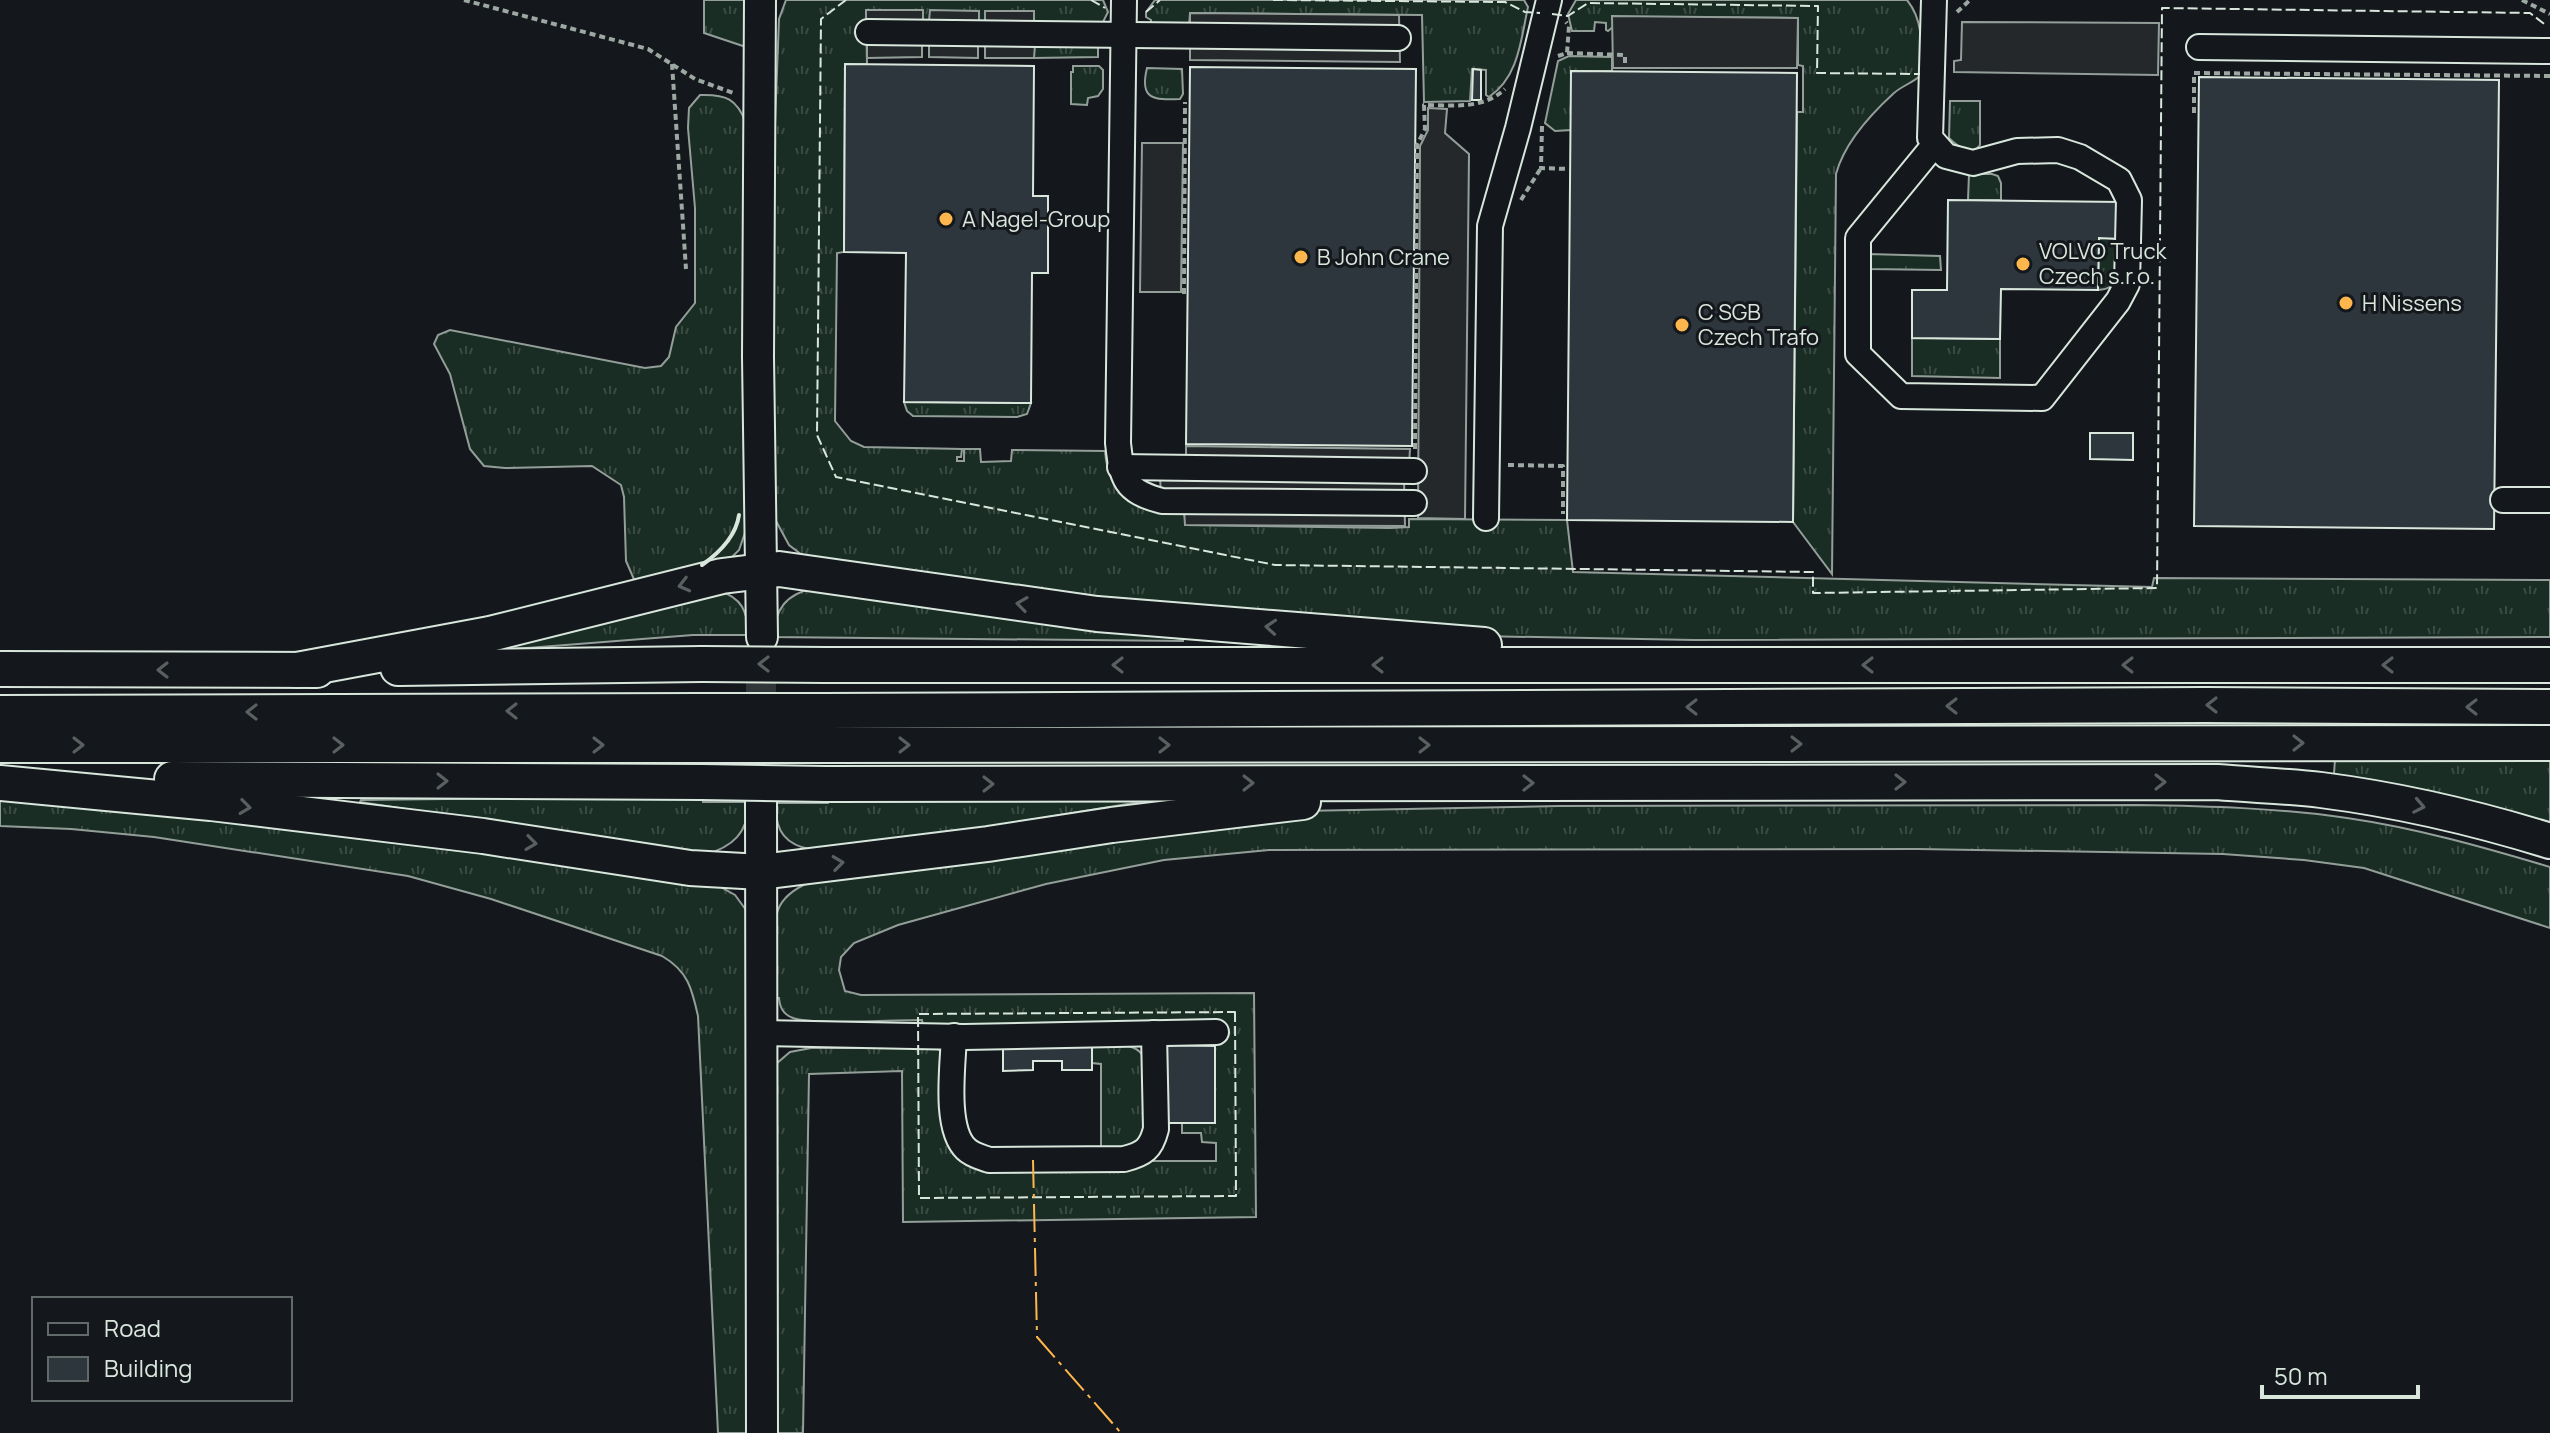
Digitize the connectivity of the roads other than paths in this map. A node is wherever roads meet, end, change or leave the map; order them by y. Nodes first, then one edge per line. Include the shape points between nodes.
1 (760, 0) edge
2 (1124, 0) edge
3 (1934, 0) edge
4 (1557, 9) edge
5 (868, 32) dead end
6 (1123, 35) junction
7 (1398, 38) dead end
8 (2199, 47) dead end
9 (2550, 51) edge
10 (1935, 144) junction
11 (1120, 467) junction
12 (1414, 471) road end
13 (2503, 500) dead end
14 (2550, 500) edge
15 (1414, 503) dead end
16 (1486, 518) dead end
17 (760, 570) junction
18 (762, 637) tunnel mouth
19 (1740, 664) junction
20 (2550, 665) edge
21 (0, 669) edge
22 (297, 670) junction
23 (2550, 707) edge
24 (0, 713) edge
25 (2550, 743) edge
26 (0, 745) edge
27 (0, 781) edge
28 (1450, 783) junction
29 (761, 802) tunnel mouth
30 (2550, 841) edge
31 (761, 872) junction
32 (1216, 1032) dead end
33 (761, 1033) junction
34 (1154, 1033) junction
35 (954, 1036) junction
36 (762, 1433) edge

1 - 17 main road
2 - 6 lane
3 - 10 lane via 1930,138
4 - 16 lane via 1490,226
5 - 6 lane
6 - 7 lane
6 - 11 lane
8 - 9 lane
10 - 10 lane via 1946,156 1973,163 2017,151 2058,150 2119,180 2129,200 2127,284 2042,398 1901,396 1858,354 1858,238
11 - 12 lane
11 - 15 lane via 1131,488 1162,501
13 - 14 lane
17 - 18 main road
19 -> 17 highway via 1097,614 800,571
17 -> 22 highway via 490,634
20 -> 19 highway
19 -> 22 highway, bridge via 702,664
22 -> 21 highway
23 -> 24 highway, bridge
26 -> 25 highway, bridge
27 -> 28 highway, bridge
27 -> 31 highway via 483,836 690,868
28 -> 30 highway via 2217,782 2368,797
31 -> 28 highway
29 - 31 main road
31 - 33 main road
32 - 34 lane
33 - 35 lane
33 - 36 main road
34 - 35 lane
34 - 35 lane via 1153,1142 1143,1154 1124,1159 989,1160 974,1155 956,1134

